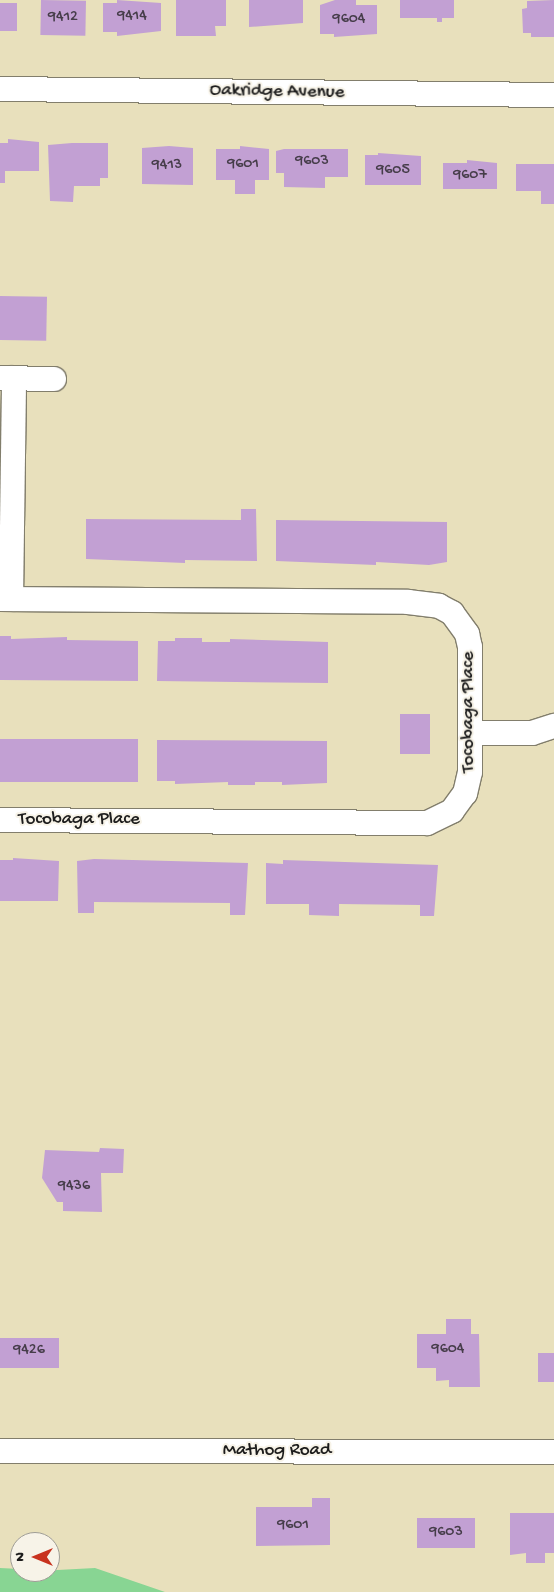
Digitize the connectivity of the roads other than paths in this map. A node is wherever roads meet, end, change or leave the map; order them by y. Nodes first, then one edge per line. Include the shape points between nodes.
1 (0, 89) edge
2 (554, 95) edge
3 (7, 378) edge
4 (54, 379) dead end
5 (6, 599) edge
6 (554, 711) edge
7 (554, 726) edge
8 (470, 732) junction
9 (532, 733) junction
10 (554, 745) edge
11 (0, 820) edge
12 (0, 1450) edge
13 (554, 1452) edge

1 - 2 street, Oakridge Avenue
3 - 4 street
3 - 5 street
5 - 8 street, Tocobaga Place via 408,602 439,606 452,614 467,634 470,648
6 - 9 street
7 - 9 street
8 - 9 street
8 - 11 street, Tocobaga Place via 470,772 465,794 452,811 427,823
9 - 10 street
12 - 13 street, Mathog Road

